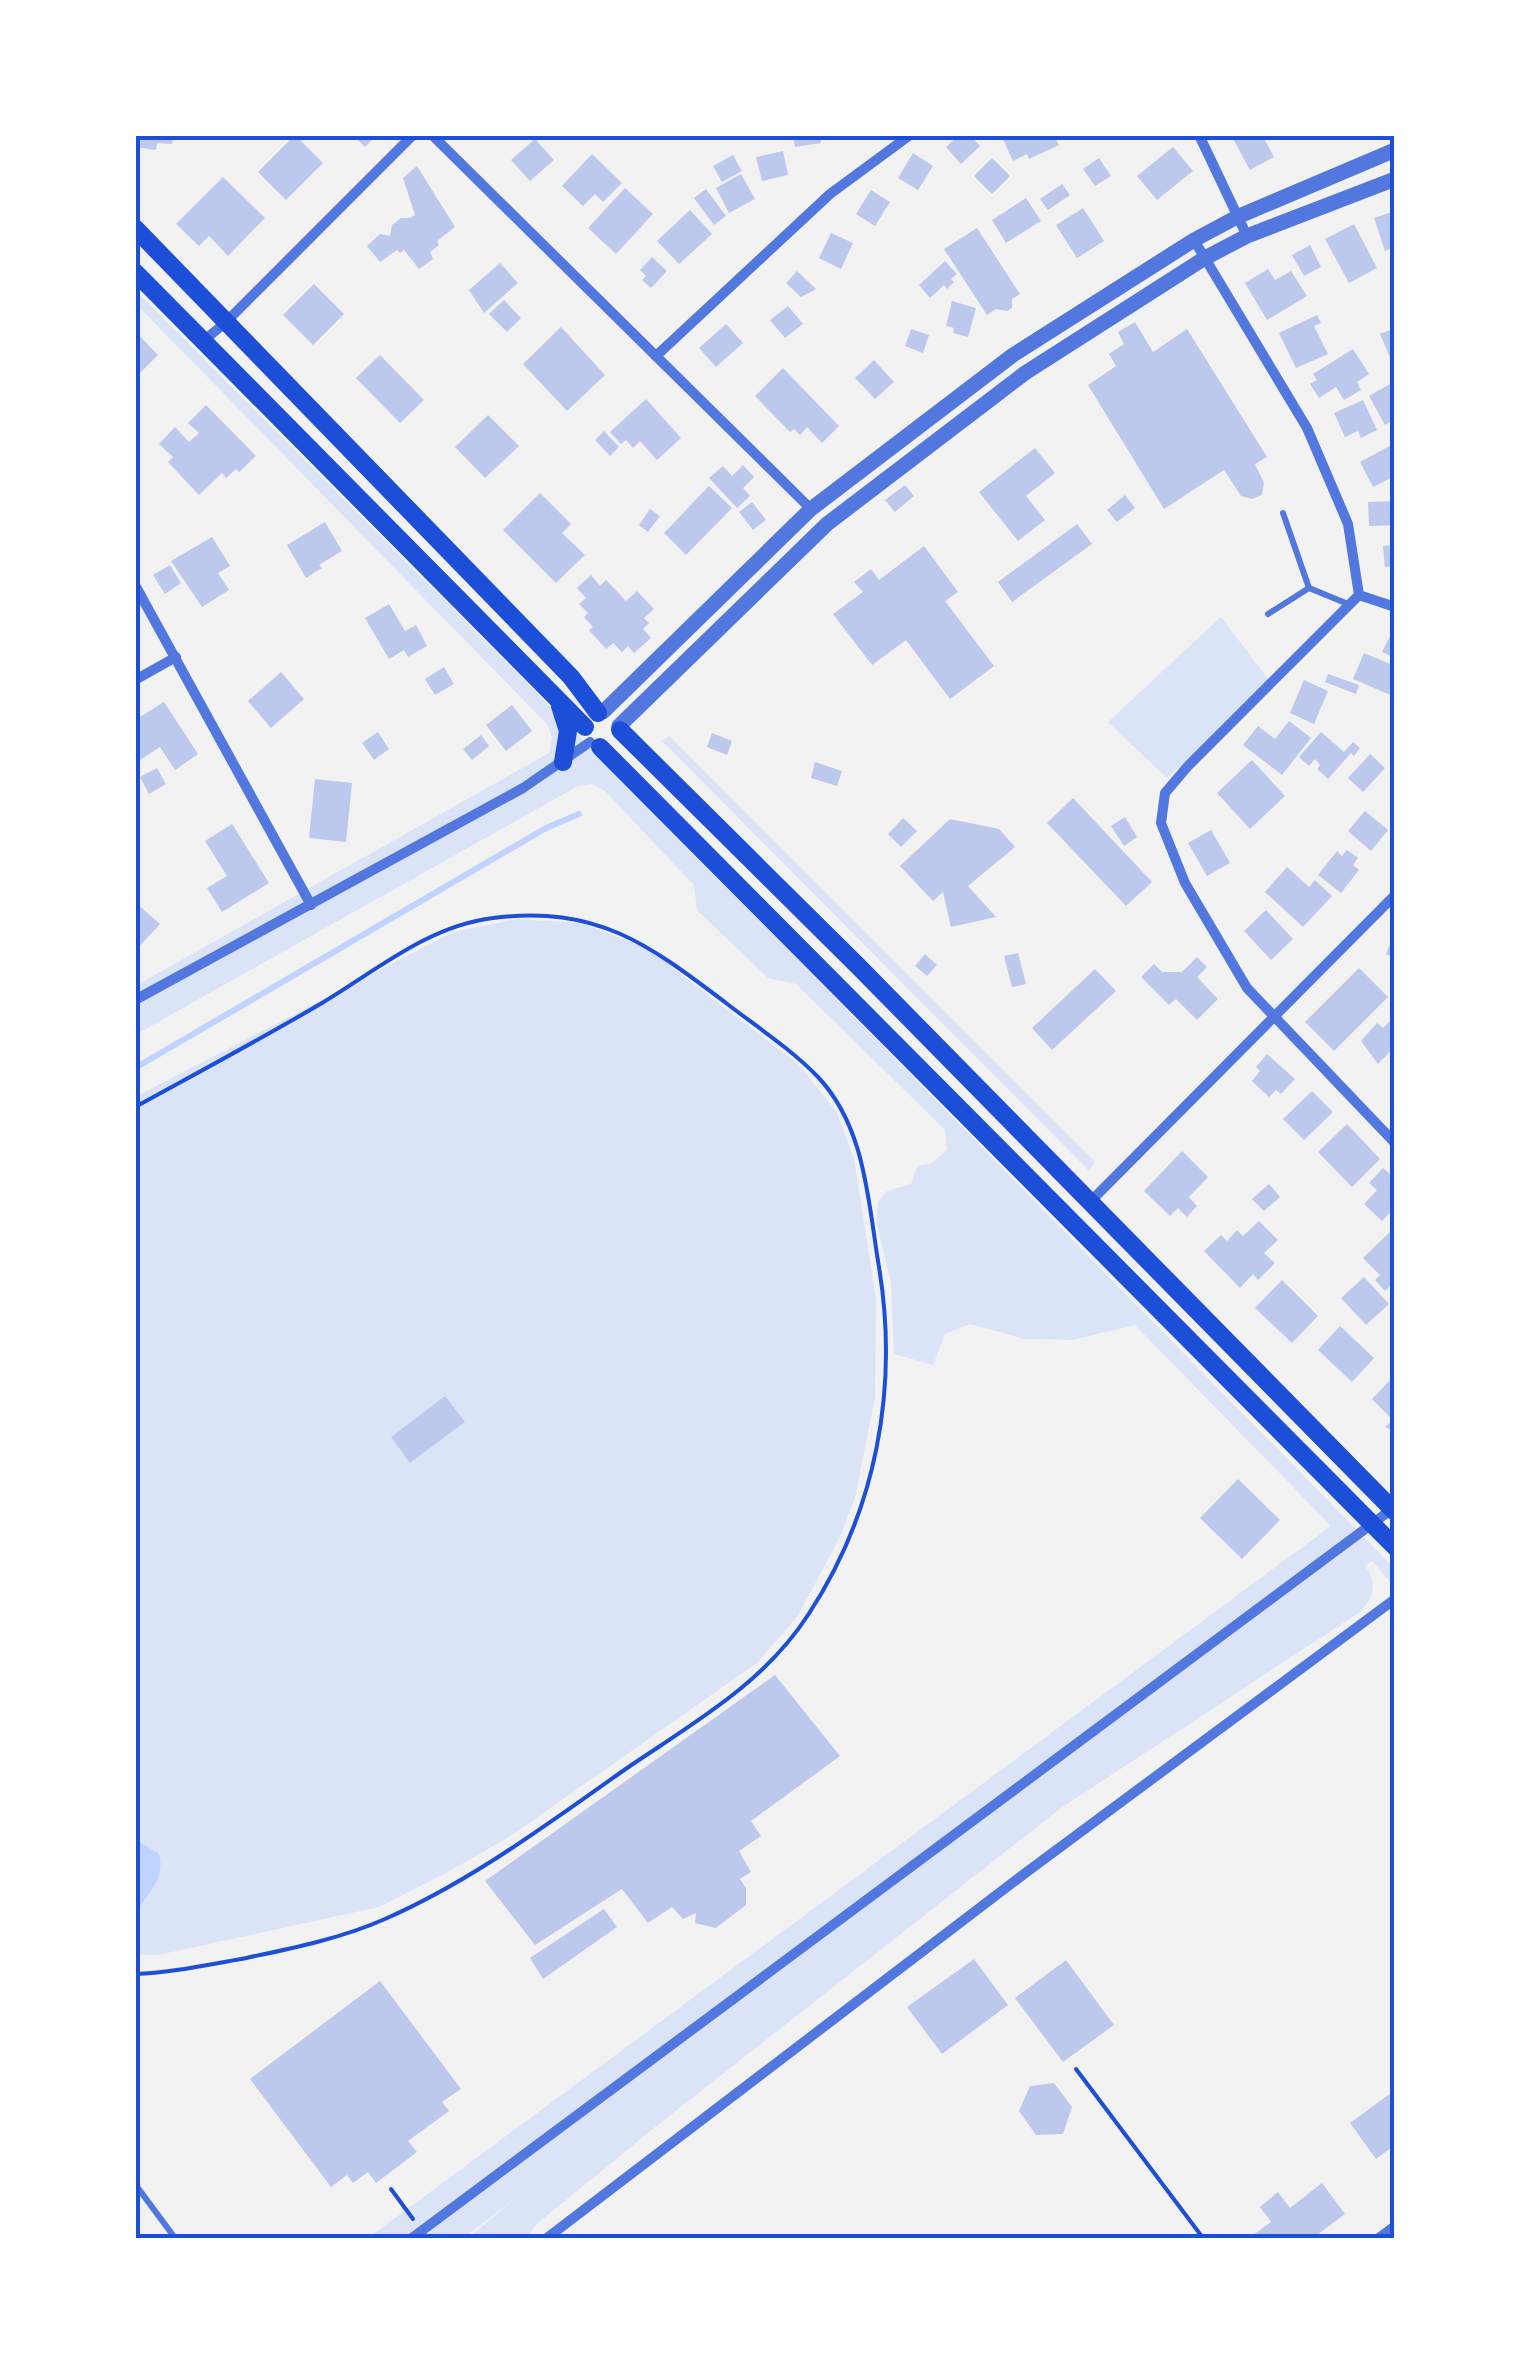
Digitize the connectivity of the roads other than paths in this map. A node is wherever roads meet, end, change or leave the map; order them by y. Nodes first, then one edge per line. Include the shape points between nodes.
1 (413, 135) edge
2 (432, 135) edge
3 (910, 135) edge
4 (1199, 135) edge
5 (1395, 150) edge
6 (1395, 178) edge
7 (1237, 217) junction
8 (135, 228) edge
9 (1248, 236) junction
10 (1194, 240) junction
11 (1205, 258) junction
12 (135, 272) edge
13 (225, 323) junction
14 (202, 342) junction
15 (656, 356) junction
16 (886, 452) junction
17 (899, 468) junction
18 (811, 509) junction
19 (1283, 513) dead end
20 (135, 585) edge
21 (1309, 588) junction
22 (1359, 595) junction
23 (1349, 605) junction
24 (1395, 607) edge
25 (1268, 614) dead end
26 (176, 657) junction
27 (135, 680) edge
28 (557, 701) junction
29 (595, 728) junction
30 (620, 728) junction
31 (563, 762) junction
32 (1395, 896) edge
33 (312, 905) junction
34 (135, 1000) edge
35 (1275, 1018) junction
36 (1395, 1143) edge
37 (1090, 1202) junction
38 (1393, 1510) edge
39 (1374, 1525) junction
40 (1395, 1546) edge
41 (1395, 1599) edge
42 (135, 2184) edge
43 (1395, 2226) edge
44 (417, 2234) edge
45 (175, 2238) edge
46 (547, 2238) edge
47 (1379, 2238) edge

1 - 13 street
2 - 15 street
3 - 15 street via 830,194
4 - 7 street
5 - 7 street
6 - 9 street
7 - 9 street
7 - 10 street
8 - 13 main road
9 - 11 street
10 - 11 street
10 - 16 street via 1013,355
11 - 17 street via 1025,373
11 - 22 street via 1306,428 1348,524
12 - 14 main road
13 - 14 street
13 - 29 main road via 572,677
14 - 28 main road
15 - 18 street
16 - 17 street
16 - 18 street
17 - 30 street via 827,524
18 - 29 street
19 - 21 lane
20 - 26 street
21 - 23 lane
21 - 25 lane
22 - 23 street
22 - 24 street
23 - 35 street via 1165,793 1162,822 1185,883 1247,988
26 - 27 street
26 - 33 street
28 - 29 main road
28 - 31 main road via 568,731
29 - 30 main road via 614,717
29 - 30 main road via 614,743
29 - 31 street
29 - 39 main road
30 - 37 main road
31 - 33 street
32 - 35 street
33 - 34 street
35 - 36 street
35 - 37 street
37 - 38 main road
38 - 39 street
39 - 40 main road
39 - 44 street
41 - 46 street
42 - 45 lane
43 - 47 street

